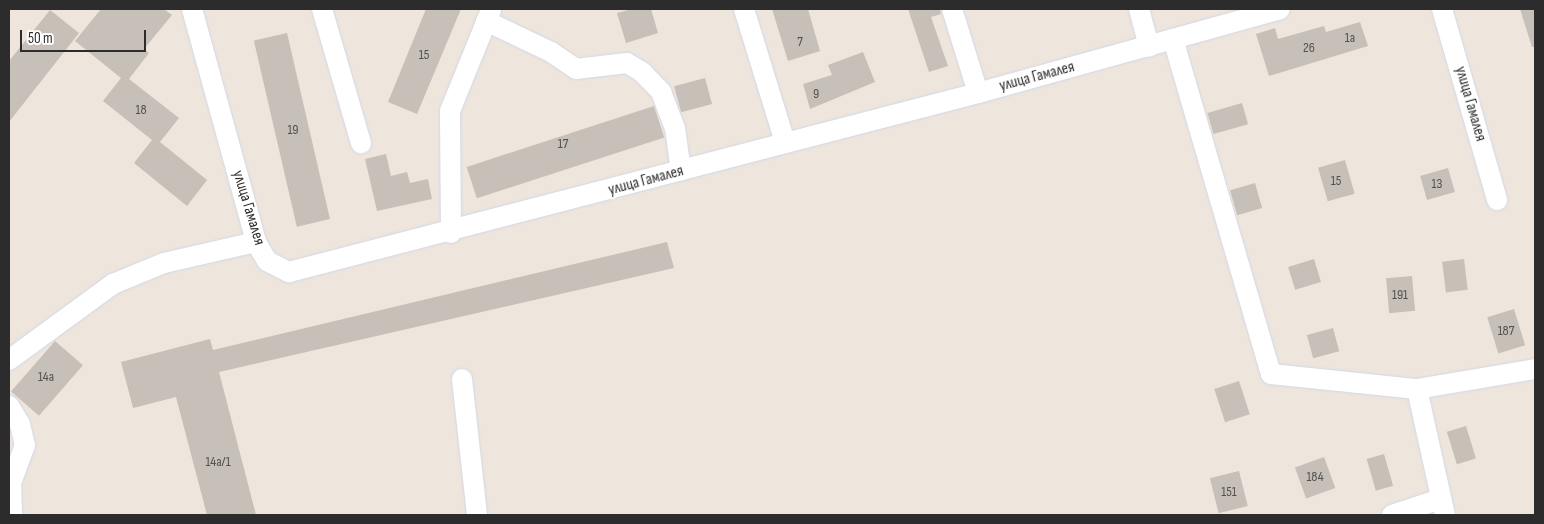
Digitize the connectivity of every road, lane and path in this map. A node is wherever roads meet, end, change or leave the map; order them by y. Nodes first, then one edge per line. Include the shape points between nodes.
1 (193, 9) edge
2 (200, 9) edge
3 (322, 9) edge
4 (744, 9) edge
5 (952, 9) edge
6 (1139, 9) edge
7 (1280, 9) edge
8 (1442, 9) edge
9 (489, 15) edge
10 (1173, 40) junction
11 (1149, 46) junction
12 (978, 93) junction
13 (785, 142) junction
14 (361, 143) dead end
15 (681, 171) junction
16 (1497, 200) dead end
17 (451, 233) junction
18 (256, 242) junction
19 (9, 360) edge
20 (1535, 368) edge
21 (462, 379) dead end
22 (1417, 389) junction
23 (9, 406) edge
24 (1442, 507) edge
25 (12, 515) edge
26 (477, 515) edge
27 (1392, 515) edge

1 - 2 street
1 - 18 street, улица Гамалея
3 - 14 street
4 - 13 street
5 - 12 street
6 - 11 street
7 - 10 street, улица Гамалея
8 - 16 street, улица Гамалея
9 - 15 street via 576,69 627,63 642,72 661,92 674,128
9 - 17 street via 450,110
10 - 11 street, улица Гамалея
10 - 22 street via 1271,374
11 - 12 street, улица Гамалея
12 - 13 street, улица Гамалея
13 - 15 street, улица Гамалея
15 - 17 street, улица Гамалея
17 - 18 street, улица Гамалея via 289,272 267,261
18 - 19 street via 164,264 113,284
20 - 22 street
21 - 26 street
22 - 24 street
23 - 25 street via 20,424 25,445 11,483
24 - 27 street

